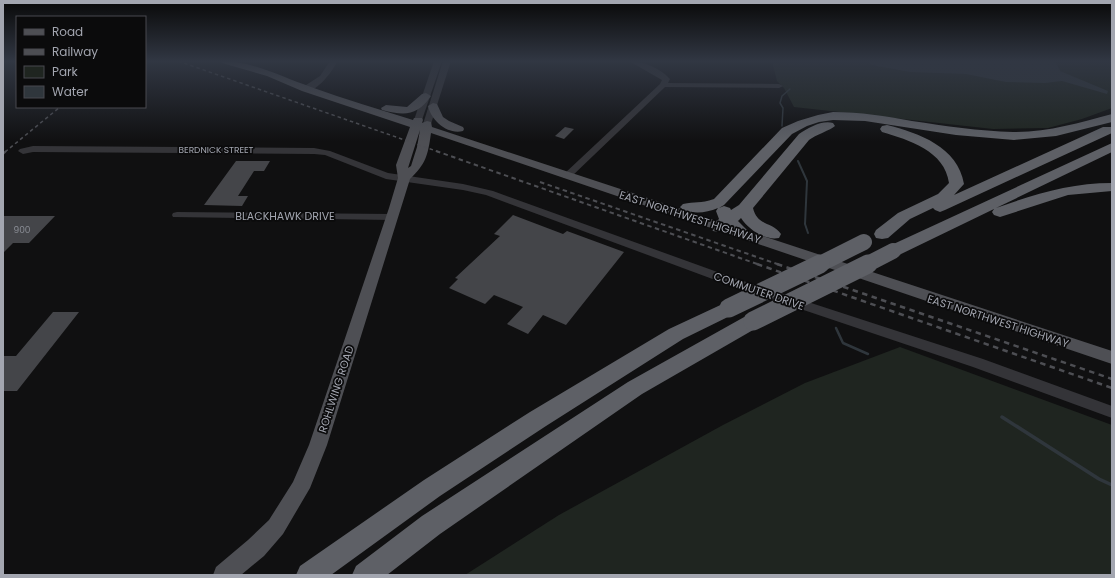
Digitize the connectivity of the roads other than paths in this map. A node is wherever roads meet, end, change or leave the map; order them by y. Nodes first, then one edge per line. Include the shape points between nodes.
1 (313, 88) edge
2 (314, 88) edge
3 (429, 88) edge
4 (439, 88) edge
5 (660, 88) edge
6 (426, 96) junction
7 (433, 106) junction
8 (386, 108) junction
9 (1112, 118) edge
10 (422, 124) junction
11 (1112, 128) edge
12 (468, 142) junction
13 (424, 144) junction
14 (1112, 147) edge
15 (510, 148) junction
16 (23, 151) dead end
17 (570, 173) junction
18 (404, 178) junction
19 (1112, 187) edge
20 (727, 195) junction
21 (688, 207) junction
22 (745, 208) junction
23 (177, 215) dead end
24 (392, 217) junction
25 (724, 224) junction
26 (743, 234) joint
27 (773, 234) junction
28 (882, 234) junction
29 (914, 242) junction
30 (1112, 348) edge
31 (1112, 358) edge
32 (1112, 412) edge
33 (224, 575) edge
34 (309, 575) edge
35 (365, 575) edge

1 - 10 main road, EAST NORTHWEST HIGHWAY
2 - 8 main road, EAST NORTHWEST HIGHWAY
3 - 6 street
4 - 7 street
5 - 17 street
6 - 8 main road via 413,110
6 - 10 street
7 - 10 street
7 - 15 main road via 434,115 444,124
8 - 10 main road, EAST NORTHWEST HIGHWAY
9 - 20 highway via 1091,126 1060,132 1018,136 944,129 857,116 816,118 788,131
10 - 12 main road, EAST NORTHWEST HIGHWAY
10 - 13 main road, ROHLWING ROAD
10 - 15 main road, EAST NORTHWEST HIGHWAY
10 - 18 main road, ROHLWING ROAD via 402,165
11 - 28 highway
12 - 13 main road via 442,138
12 - 17 main road, EAST NORTHWEST HIGHWAY
13 - 18 main road, ROHLWING ROAD via 416,167
14 - 29 highway
15 - 17 main road, EAST NORTHWEST HIGHWAY
16 - 18 street, BERDNICK STREET via 314,151 327,153 386,176
17 - 21 main road, EAST NORTHWEST HIGHWAY
17 - 25 main road, EAST NORTHWEST HIGHWAY
18 - 24 main road, ROHLWING ROAD
18 - 32 street, COMMUTER DRIVE via 463,187 489,194 730,281 978,363
19 - 29 highway via 1092,186 1059,191
20 - 21 highway via 704,208
20 - 25 highway via 723,208
21 - 25 main road, EAST NORTHWEST HIGHWAY
22 - 25 highway
22 - 27 highway via 746,216 753,223
22 - 28 highway via 809,133 830,126 858,124 876,127 910,136 932,148 950,162 957,178 957,184 943,197 904,216
23 - 24 street, BLACKHAWK DRIVE
24 - 33 main road, ROHLWING ROAD via 318,445 300,488 276,527
25 - 26 highway
25 - 27 main road, EAST NORTHWEST HIGHWAY
26 - 31 main road, EAST NORTHWEST HIGHWAY
27 - 30 main road, EAST NORTHWEST HIGHWAY
28 - 34 highway, bridge via 676,334 432,488
29 - 35 highway, bridge via 753,321 635,388 431,525

